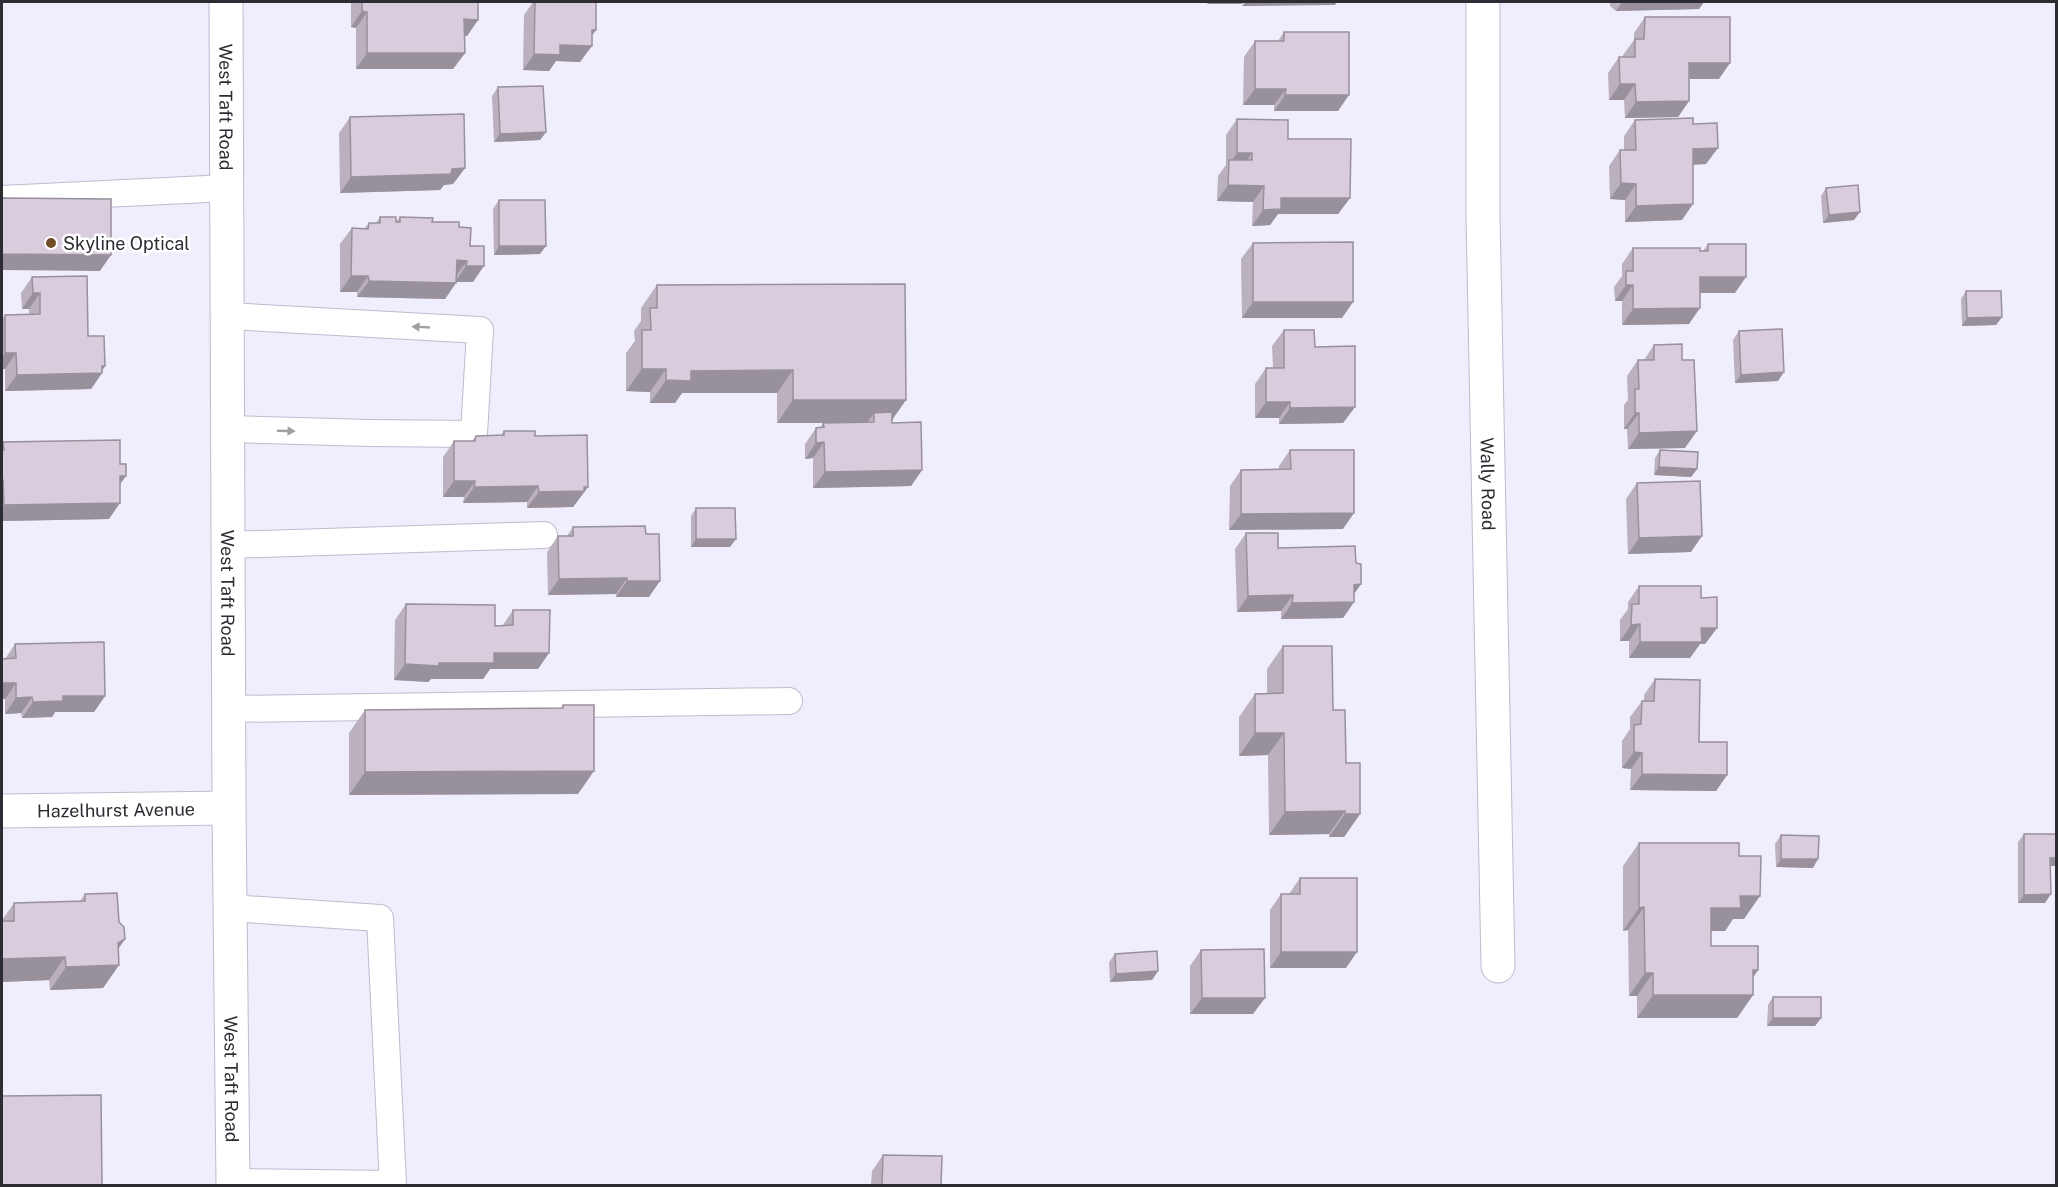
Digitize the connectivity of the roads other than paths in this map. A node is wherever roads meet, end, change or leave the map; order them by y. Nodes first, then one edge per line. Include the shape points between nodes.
1 (226, 2) edge
2 (1483, 2) edge
3 (227, 188) junction
4 (2, 199) edge
5 (228, 316) junction
6 (228, 429) junction
7 (544, 535) dead end
8 (228, 545) junction
9 (789, 701) dead end
10 (229, 709) junction
11 (229, 808) junction
12 (2, 811) edge
13 (230, 908) junction
14 (1498, 966) dead end
15 (233, 1184) edge
16 (398, 1185) edge

1 - 3 main road, West Taft Road
2 - 14 main road, Wally Road via 1483,227
3 - 4 lane
3 - 5 main road, West Taft Road
5 - 6 main road, West Taft Road
6 -> 5 lane via 474,434 480,330
6 - 8 main road, West Taft Road
7 - 8 lane
8 - 10 main road, West Taft Road
9 - 10 lane
10 - 11 main road, West Taft Road
11 - 12 main road, Hazelhurst Avenue
11 - 13 main road, West Taft Road
13 - 15 main road, West Taft Road
13 - 16 lane via 380,918
15 - 16 lane

